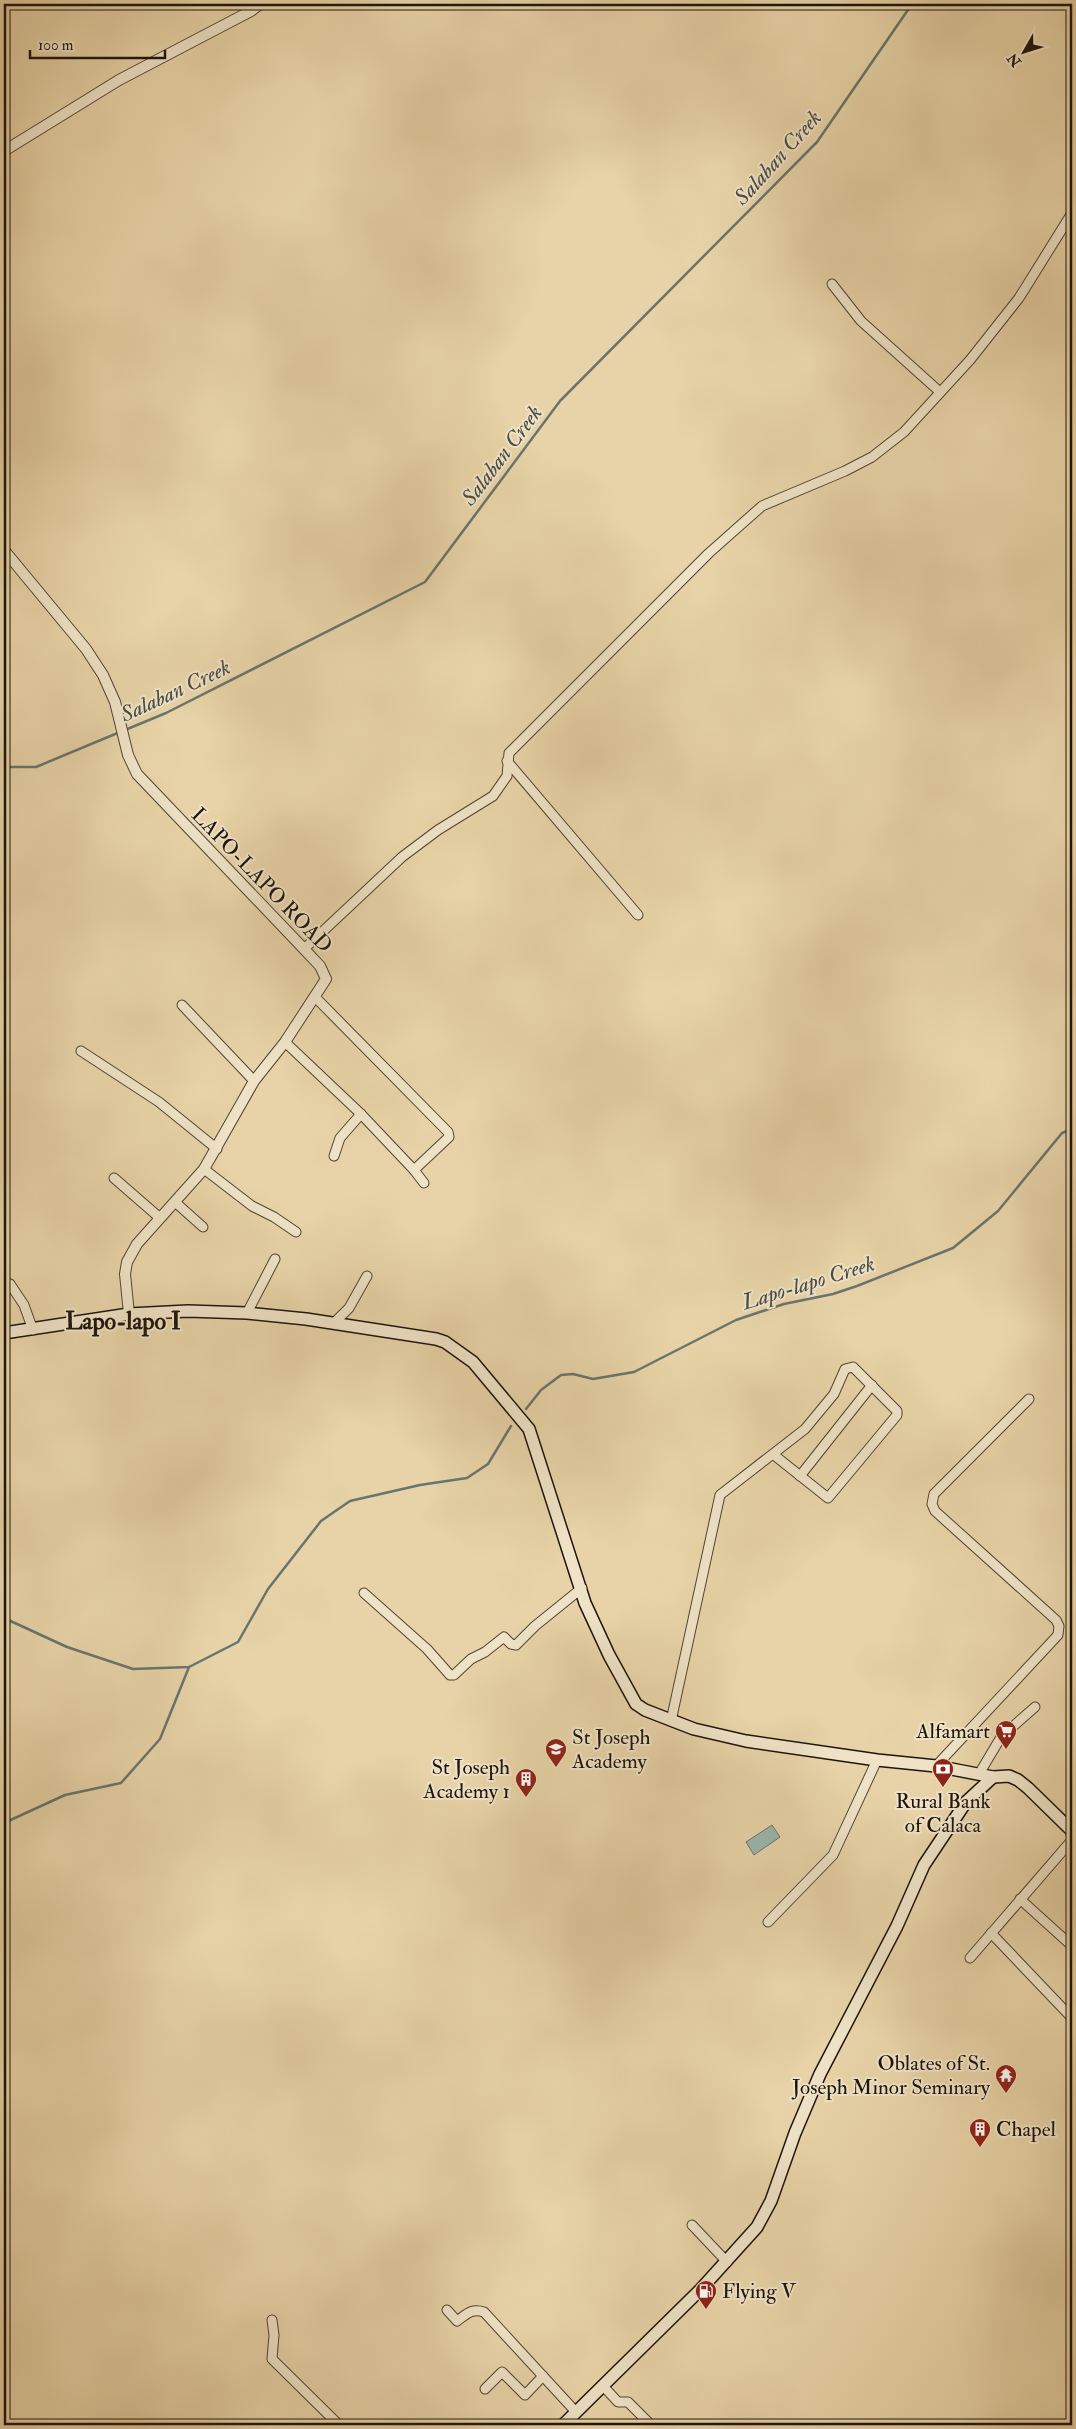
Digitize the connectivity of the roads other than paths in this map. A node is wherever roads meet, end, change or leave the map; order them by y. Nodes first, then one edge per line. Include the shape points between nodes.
1 (260, 4) edge
2 (4, 151) edge
3 (1072, 213) edge
4 (832, 284) dead end
5 (940, 392) junction
6 (4, 550) edge
7 (507, 761) junction
8 (638, 915) dead end
9 (304, 949) junction
10 (316, 998) junction
11 (182, 1005) dead end
12 (285, 1042) junction
13 (81, 1051) dead end
14 (254, 1081) junction
15 (361, 1114) junction
16 (217, 1149) junction
17 (334, 1156) dead end
18 (204, 1169) junction
19 (414, 1170) junction
20 (114, 1178) dead end
21 (424, 1183) dead end
22 (175, 1202) junction
23 (160, 1218) junction
24 (203, 1227) dead end
25 (296, 1232) dead end
26 (276, 1258) dead end
27 (367, 1276) dead end
28 (10, 1284) dead end
29 (247, 1313) junction
30 (130, 1314) junction
31 (334, 1324) junction
32 (33, 1330) junction
33 (4, 1333) edge
34 (872, 1385) junction
35 (1029, 1399) dead end
36 (774, 1455) junction
37 (800, 1476) junction
38 (582, 1588) junction
39 (364, 1593) dead end
40 (1035, 1707) dead end
41 (672, 1721) junction
42 (877, 1760) junction
43 (936, 1766) junction
44 (978, 1774) junction
45 (993, 1777) junction
46 (1072, 1831) edge
47 (1072, 1840) edge
48 (1019, 1900) junction
49 (768, 1922) dead end
50 (991, 1933) junction
51 (1072, 1946) edge
52 (970, 1958) dead end
53 (1072, 2018) edge
54 (692, 2225) dead end
55 (727, 2262) junction
56 (447, 2310) dead end
57 (272, 2320) dead end
58 (544, 2376) junction
59 (603, 2386) junction
60 (485, 2389) dead end
61 (576, 2412) junction
62 (339, 2425) edge
63 (563, 2425) edge
64 (651, 2425) edge

1 - 2 street via 119,80
3 - 5 street via 1019,298
4 - 5 street via 861,321
5 - 7 street via 904,432 872,457 762,506 753,513 563,697 509,753
6 - 9 street, LAPO-LAPO ROAD via 86,649 103,675 115,702 128,755 137,774
7 - 8 street
7 - 9 street via 507,776 493,796 402,857
9 - 10 street, LAPO-LAPO ROAD via 320,966 326,979
10 - 12 street, LAPO-LAPO ROAD
10 - 19 street via 448,1132 445,1142
11 - 14 street
12 - 14 street, LAPO-LAPO ROAD
12 - 15 street
13 - 16 street via 159,1102
14 - 16 street, LAPO-LAPO ROAD
15 - 17 street via 340,1138
15 - 19 street
16 - 18 street, LAPO-LAPO ROAD
18 - 22 street, LAPO-LAPO ROAD
18 - 25 street via 252,1206
19 - 21 street
20 - 23 street
22 - 23 street, LAPO-LAPO ROAD
22 - 24 street
23 - 30 street, LAPO-LAPO ROAD via 137,1244 127,1262
26 - 29 street
27 - 31 street via 349,1308
28 - 32 street via 24,1305
29 - 30 main road via 188,1311
29 - 31 main road
30 - 32 main road
31 - 38 main road via 436,1339 473,1362 529,1429
32 - 33 main road
34 - 36 street via 853,1367 845,1369 834,1394 820,1411 805,1429
34 - 37 street
34 - 37 street via 894,1406 897,1415 830,1497 823,1497
35 - 43 street via 934,1494 932,1504 935,1511 1056,1620 1058,1636
36 - 37 street
36 - 41 street via 720,1495
38 - 39 street via 516,1645 504,1637 471,1658 454,1675 450,1675 427,1649
38 - 41 main road via 585,1603 609,1655 636,1704
40 - 44 street via 1001,1737
41 - 42 main road via 694,1730 746,1741
42 - 43 main road
42 - 49 street via 833,1855
43 - 44 main road
44 - 45 main road
45 - 46 main road via 1009,1776 1018,1780
45 - 55 main road via 966,1802 924,1865 897,1926 820,2074 771,2201 757,2227
47 - 48 street
48 - 50 street
48 - 51 street
50 - 52 street
50 - 53 street
54 - 55 street
55 - 59 main road
56 - 58 street via 457,2321 470,2312 484,2312
57 - 62 street via 275,2363
58 - 60 street via 525,2395 502,2372
58 - 61 street
59 - 61 main road
59 - 64 street via 618,2402 628,2402
61 - 63 main road

